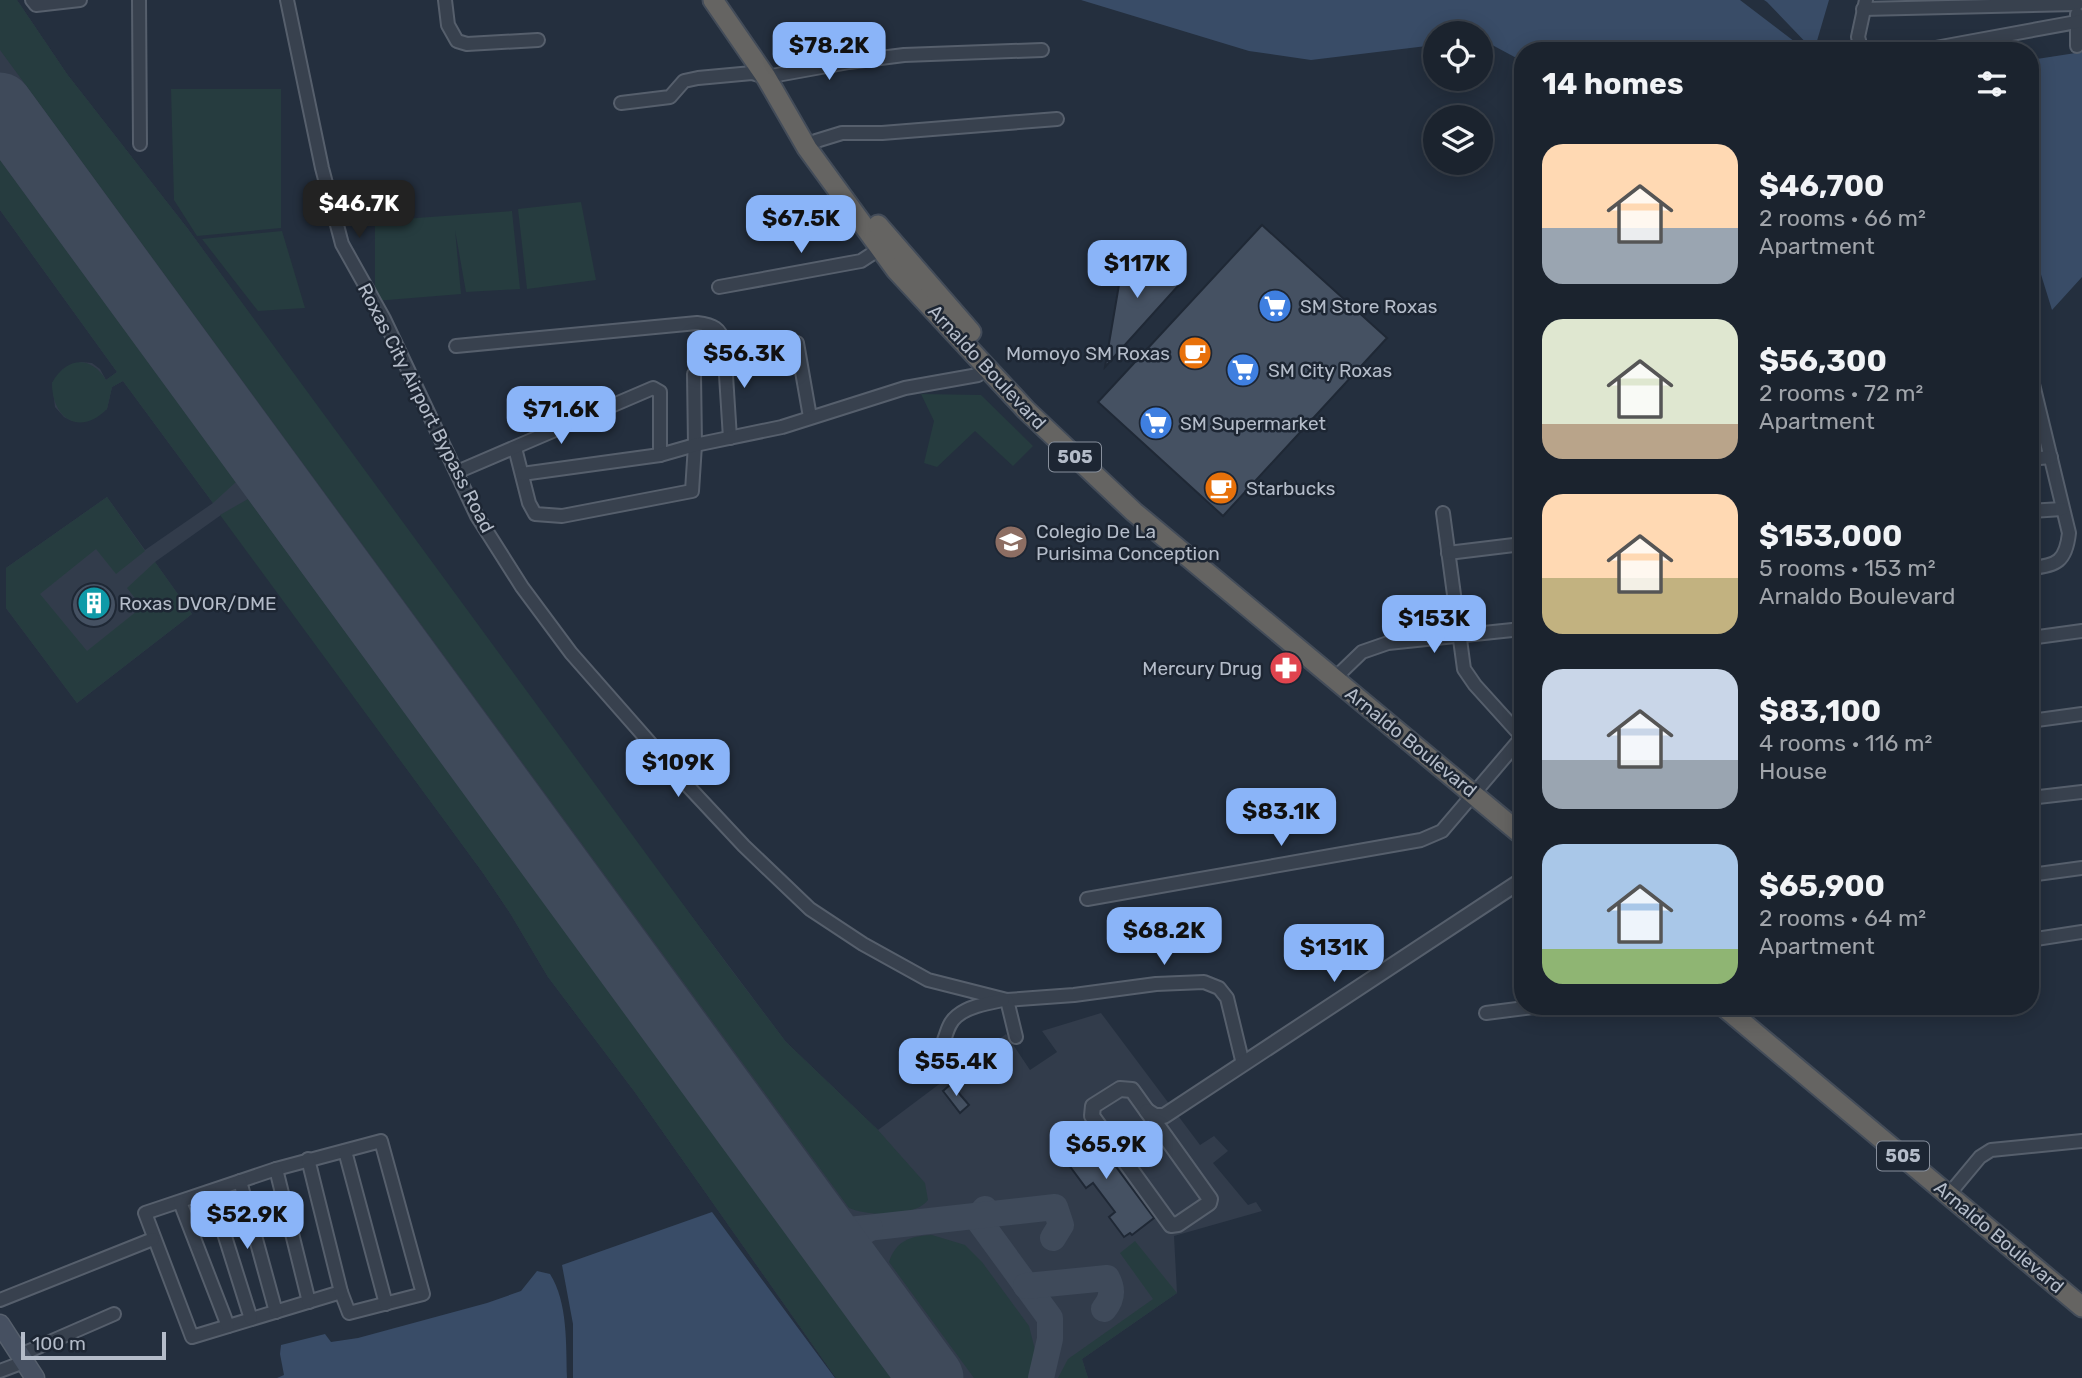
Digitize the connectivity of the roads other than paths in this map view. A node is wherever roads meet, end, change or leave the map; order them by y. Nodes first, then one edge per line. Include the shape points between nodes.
1 (32, 0) edge
2 (80, 0) edge
3 (139, 0) edge
4 (287, 0) edge
5 (445, 0) edge
6 (713, 0) edge
7 (728, 0) edge
8 (2076, 2) edge
9 (1865, 4) edge
10 (2079, 22) edge
11 (538, 40) dead end
12 (1858, 42) edge
13 (1969, 42) edge
14 (2077, 46) dead end
15 (1042, 50) dead end
16 (771, 75) junction
17 (621, 103) dead end
18 (1057, 119) dead end
19 (140, 144) dead end
20 (812, 144) junction
21 (885, 245) junction
22 (719, 287) dead end
23 (763, 345) dead end
24 (456, 346) dead end
25 (694, 374) dead end
26 (998, 375) junction
27 (810, 417) junction
28 (2039, 420) edge
29 (730, 438) junction
30 (695, 444) junction
31 (514, 448) junction
32 (660, 455) junction
33 (2051, 457) junction
34 (2039, 458) edge
35 (457, 472) junction
36 (522, 474) junction
37 (2062, 509) junction
38 (2039, 510) edge
39 (1443, 513) dead end
40 (1514, 545) edge
41 (1448, 553) junction
42 (2039, 567) edge
43 (1514, 630) edge
44 (2082, 631) edge
45 (1458, 635) junction
46 (2039, 637) edge
47 (1338, 675) junction
48 (2082, 714) edge
49 (2039, 720) edge
50 (1514, 728) edge
51 (1514, 747) edge
52 (1478, 791) junction
53 (2082, 792) edge
54 (2039, 797) edge
55 (1514, 817) edge
56 (1514, 827) edge
57 (2082, 867) edge
58 (2039, 874) edge
59 (1514, 885) edge
60 (1087, 899) dead end
61 (2082, 932) edge
62 (2039, 939) edge
63 (1007, 1000) junction
64 (1514, 1009) edge
65 (1486, 1013) dead end
66 (1736, 1015) edge
67 (1749, 1015) edge
68 (1016, 1037) dead end
69 (1776, 1044) junction
70 (1243, 1064) junction
71 (910, 1066) dead end
72 (1147, 1111) junction
73 (1164, 1115) junction
74 (1161, 1132) junction
75 (2082, 1141) edge
76 (345, 1151) junction
77 (308, 1159) junction
78 (1924, 1167) junction
79 (276, 1169) junction
80 (240, 1181) junction
81 (1955, 1187) junction
82 (211, 1192) junction
83 (180, 1202) junction
84 (1996, 1229) junction
85 (153, 1239) junction
86 (341, 1292) junction
87 (2078, 1296) edge
88 (0, 1300) edge
89 (309, 1302) junction
90 (386, 1304) junction
91 (275, 1312) junction
92 (114, 1314) dead end
93 (251, 1319) junction
94 (0, 1324) edge
95 (228, 1326) junction
96 (22, 1359) junction
97 (0, 1371) edge
98 (36, 1378) edge

1 - 2 street via 36,5
3 - 19 street
4 - 35 street, Roxas City Airport Bypass Road via 342,244 384,319
5 - 11 street via 448,25 457,41
6 - 16 highway, Arnaldo Boulevard / 505
7 - 16 highway, Arnaldo Boulevard / 505
8 - 9 street
8 - 10 street
9 - 12 street
10 - 13 street
10 - 14 street
15 - 16 street via 904,55
16 - 17 street via 698,78 684,81 670,97
16 - 20 highway, Arnaldo Boulevard / 505
18 - 20 street via 842,133
20 - 21 highway, Arnaldo Boulevard / 505
21 - 22 street via 861,261
21 - 26 highway, Arnaldo Boulevard / 505
23 - 27 street via 797,343
24 - 29 street via 712,325 722,333 724,344
25 - 30 street
26 - 27 street via 905,388
26 - 47 highway, Arnaldo Boulevard / 505 via 1059,427 1138,507
27 - 29 street
28 - 33 street
29 - 30 street
30 - 32 street
30 - 36 street via 692,491 562,516 535,514
31 - 32 street via 653,388 660,392
31 - 35 street
31 - 36 street
32 - 36 street
33 - 34 street
33 - 37 street
35 - 63 street, Roxas City Airport Bypass Road via 489,536 571,653 687,785 810,909 928,979
37 - 38 street
37 - 42 street via 2067,547 2060,560
39 - 41 street
40 - 41 street
41 - 45 street
43 - 45 street
44 - 46 street
45 - 47 street via 1388,643 1362,652
45 - 50 street via 1464,669
47 - 52 highway, Arnaldo Boulevard / 505
48 - 49 street
51 - 52 street
52 - 55 highway, Arnaldo Boulevard / 505
52 - 56 highway, Arnaldo Boulevard / 505
52 - 60 street via 1442,831 1421,840
53 - 54 street
57 - 58 street
59 - 70 street
61 - 62 street
63 - 68 street
63 - 70 street, Roxas City Airport Bypass Road via 1204,982 1219,988 1227,999
63 - 71 street via 956,1016 942,1046
64 - 65 street
66 - 69 highway, Arnaldo Boulevard / 505
67 - 69 highway, Arnaldo Boulevard / 505
69 - 78 highway, Arnaldo Boulevard / 505
70 - 73 street
72 - 73 street
72 - 74 street
72 - 74 street via 1132,1090 1126,1089 1115,1091 1091,1111 1174,1226 1210,1199
73 - 74 street
75 - 81 street via 1992,1150 1980,1157
76 - 77 street
76 - 90 street
76 - 90 street via 381,1141 423,1294
77 - 79 street
77 - 86 street
78 - 81 highway, Arnaldo Boulevard / 505
78 - 84 highway, Arnaldo Boulevard / 505
79 - 80 street
79 - 89 street
80 - 82 street
80 - 91 street
81 - 84 highway, Arnaldo Boulevard / 505
82 - 83 street
82 - 93 street
83 - 85 street via 145,1213
83 - 95 street
84 - 87 highway, Arnaldo Boulevard / 505
85 - 88 street
85 - 95 street via 192,1337
86 - 89 street
86 - 90 street via 349,1313
89 - 91 street
91 - 93 street
92 - 96 street
93 - 95 street
94 - 96 main road
96 - 97 street
96 - 98 main road

